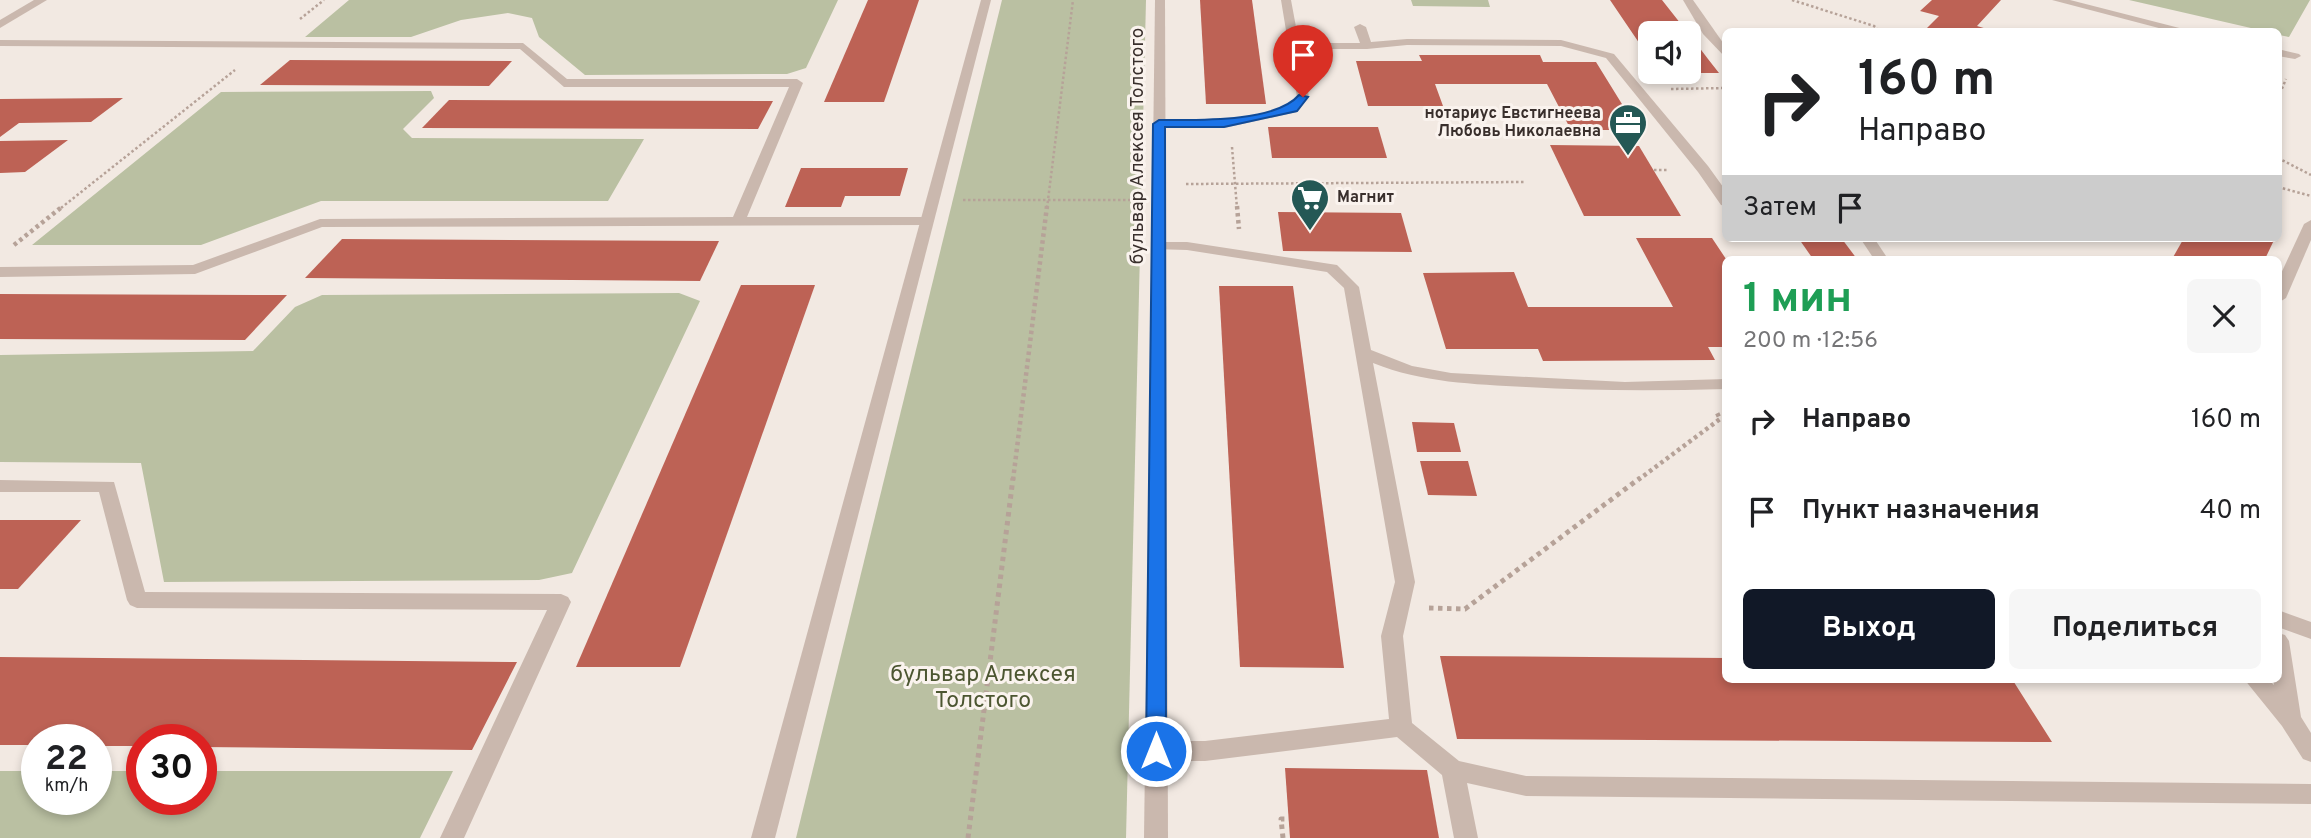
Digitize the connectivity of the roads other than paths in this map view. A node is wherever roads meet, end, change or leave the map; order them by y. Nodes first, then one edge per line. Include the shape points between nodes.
1 (42, 0) edge
2 (986, 0) edge
3 (1160, 0) edge
4 (1286, 0) edge
5 (1688, 0) edge
6 (2057, 0) edge
7 (0, 25) edge
8 (1360, 27) dead end
9 (2173, 28) edge
10 (0, 43) edge
11 (1294, 46) junction
12 (1367, 46) junction
13 (1722, 50) edge
14 (2282, 53) edge
15 (2295, 56) dead end
16 (1159, 124) junction
17 (1722, 196) edge
18 (927, 221) junction
19 (738, 222) junction
20 (2311, 224) edge
21 (1158, 246) junction
22 (0, 272) edge
23 (2282, 289) edge
24 (1363, 353) junction
25 (1722, 384) edge
26 (0, 486) edge
27 (2282, 620) edge
28 (2311, 631) edge
29 (2282, 667) edge
30 (2258, 683) edge
31 (2290, 719) junction
32 (1401, 727) junction
33 (1156, 751) junction
34 (2311, 752) edge
35 (1453, 771) junction
36 (2311, 793) edge
37 (452, 838) edge
38 (763, 838) edge
39 (1156, 838) edge
40 (1466, 838) edge

1 - 7 street
2 - 18 street
3 - 16 street, бульвар Алексея Толстого
4 - 11 street
5 - 13 street
6 - 9 street
8 - 12 street
10 - 19 street via 523,46 564,83 797,83
11 - 12 street
11 - 16 street via 1303,97 1293,108 1224,124
12 - 17 street via 1561,43 1610,56
14 - 15 street
16 - 21 street, бульвар Алексея Толстого
18 - 19 street
18 - 38 street
19 - 22 street via 320,223 195,269
20 - 23 street
21 - 24 street via 1187,246 1332,268 1351,287
21 - 33 street, бульвар Алексея Толстого
24 - 25 street via 1408,371 1451,378 1625,387
24 - 32 street via 1405,582 1392,636
26 - 37 street via 107,486 137,600 561,602
27 - 28 street
29 - 31 street
30 - 31 street
31 - 34 street
32 - 33 street via 1205,751
32 - 35 street
33 - 39 street, бульвар Алексея Толстого
35 - 36 street via 1526,786
35 - 40 street

